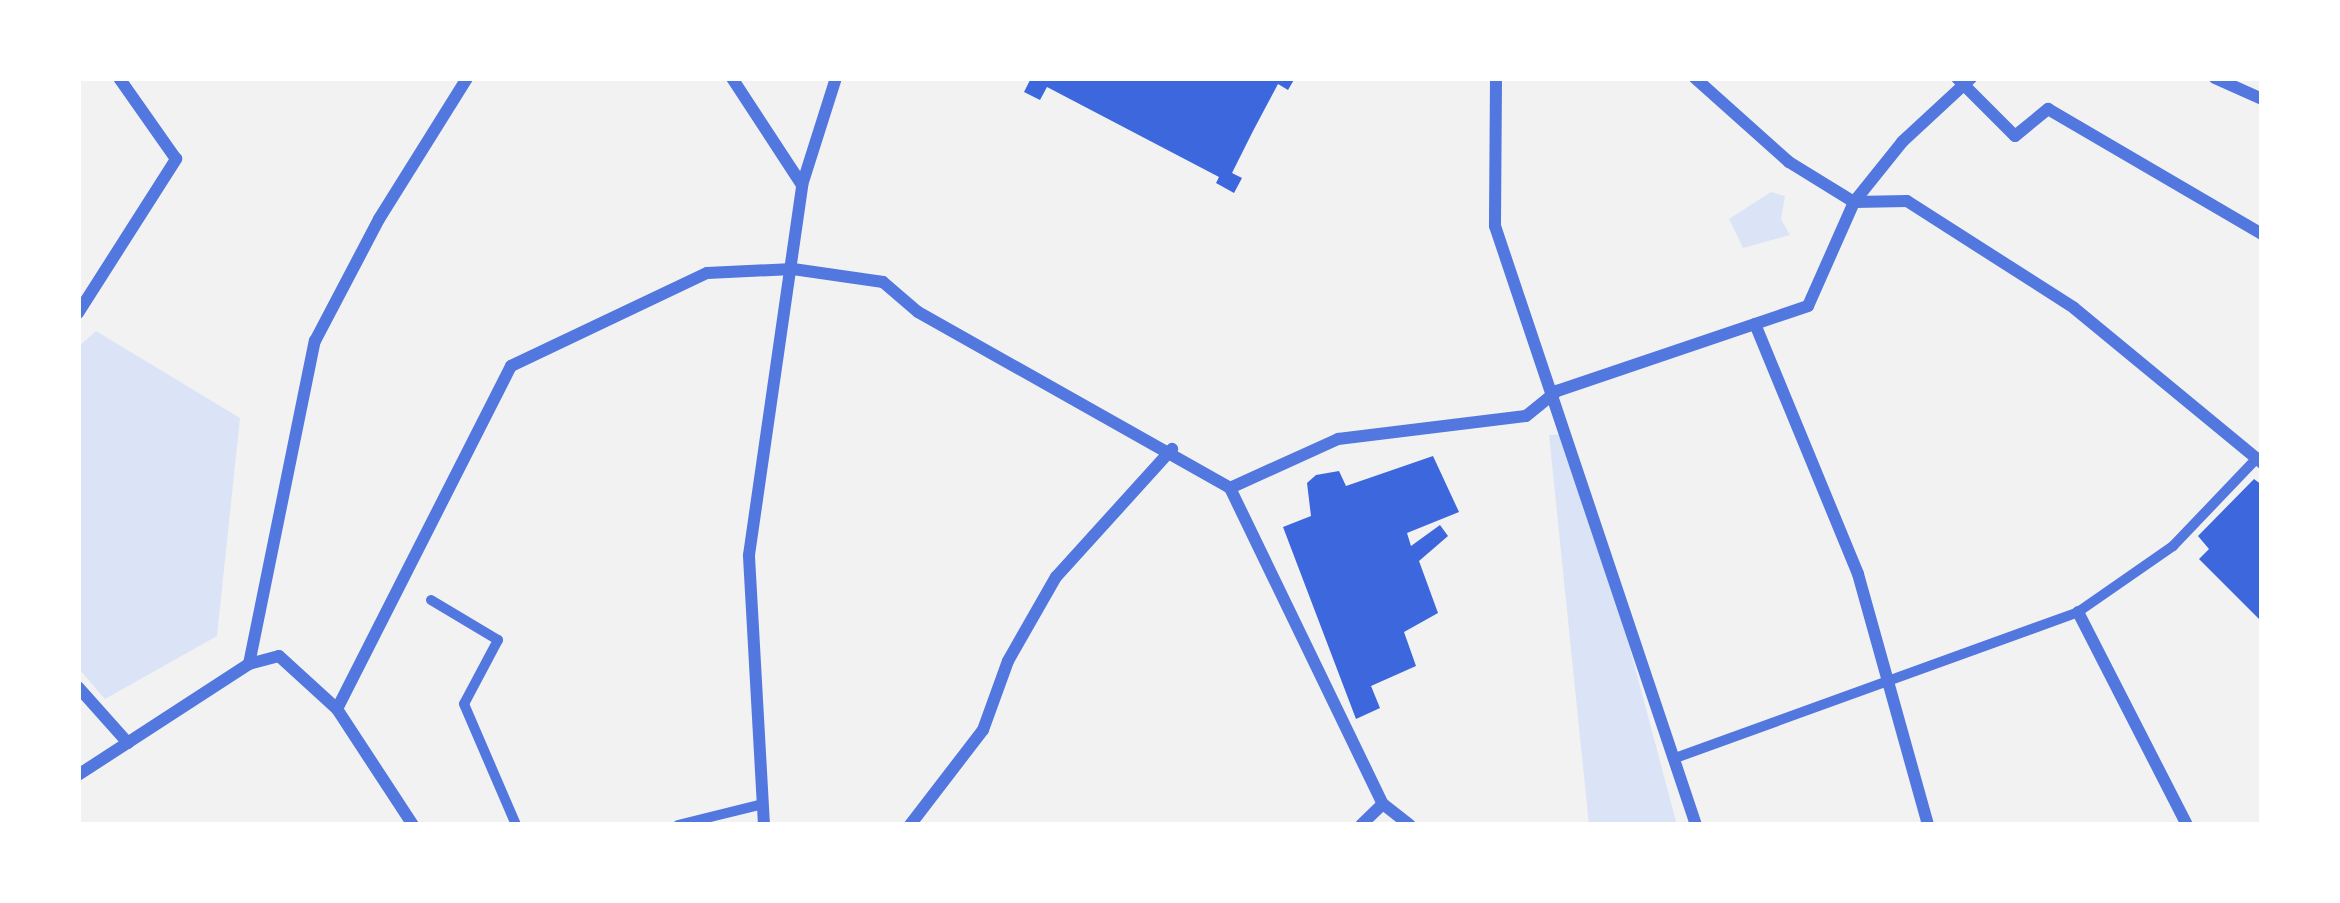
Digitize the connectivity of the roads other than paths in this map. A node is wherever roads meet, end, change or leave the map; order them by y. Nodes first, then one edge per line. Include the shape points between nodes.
1 (118, 78) edge
2 (467, 78) edge
3 (732, 78) edge
4 (836, 78) edge
5 (1496, 78) edge
6 (1695, 78) edge
7 (2215, 78) edge
8 (1964, 80) edge
9 (2262, 99) edge
10 (802, 185) junction
11 (1854, 202) junction
12 (2262, 234) edge
13 (794, 269) junction
14 (78, 314) edge
15 (1756, 324) junction
16 (1557, 391) junction
17 (1172, 449) junction
18 (2260, 458) edge
19 (1230, 488) junction
20 (431, 600) dead end
21 (2078, 612) junction
22 (249, 664) junction
23 (1891, 686) junction
24 (78, 687) edge
25 (337, 709) junction
26 (128, 743) junction
27 (1678, 757) junction
28 (78, 775) edge
29 (1383, 804) junction
30 (759, 805) junction
31 (413, 825) edge
32 (516, 825) edge
33 (678, 825) edge
34 (764, 825) edge
35 (910, 825) edge
36 (1361, 825) edge
37 (1410, 825) edge
38 (1696, 825) edge
39 (1928, 825) edge
40 (2187, 825) edge

1 - 14 street via 176,159
2 - 22 street via 379,219 316,341
3 - 10 street
4 - 10 street
5 - 16 street via 1495,226
6 - 11 street via 1789,162
7 - 9 street
8 - 11 street
8 - 12 street via 2015,136 2048,109
10 - 13 street
11 - 15 street via 1808,306
11 - 18 street via 1907,201 2074,308
13 - 17 street via 883,282 918,312 1059,396
13 - 25 street via 707,273 511,366 410,586
13 - 30 street via 749,555
15 - 16 street
15 - 23 street via 1858,574
16 - 19 street via 1526,416 1338,439
16 - 27 street
17 - 19 street
17 - 35 street via 1057,578 1008,662 983,730
18 - 21 street via 2173,546
19 - 29 street
20 - 32 street via 498,640 464,704
21 - 23 street
21 - 40 street
22 - 25 street via 279,656
22 - 26 street
23 - 27 street
23 - 39 street
24 - 26 street
25 - 31 street
26 - 28 street
27 - 38 street
29 - 36 street
29 - 37 street
30 - 33 street
30 - 34 street

